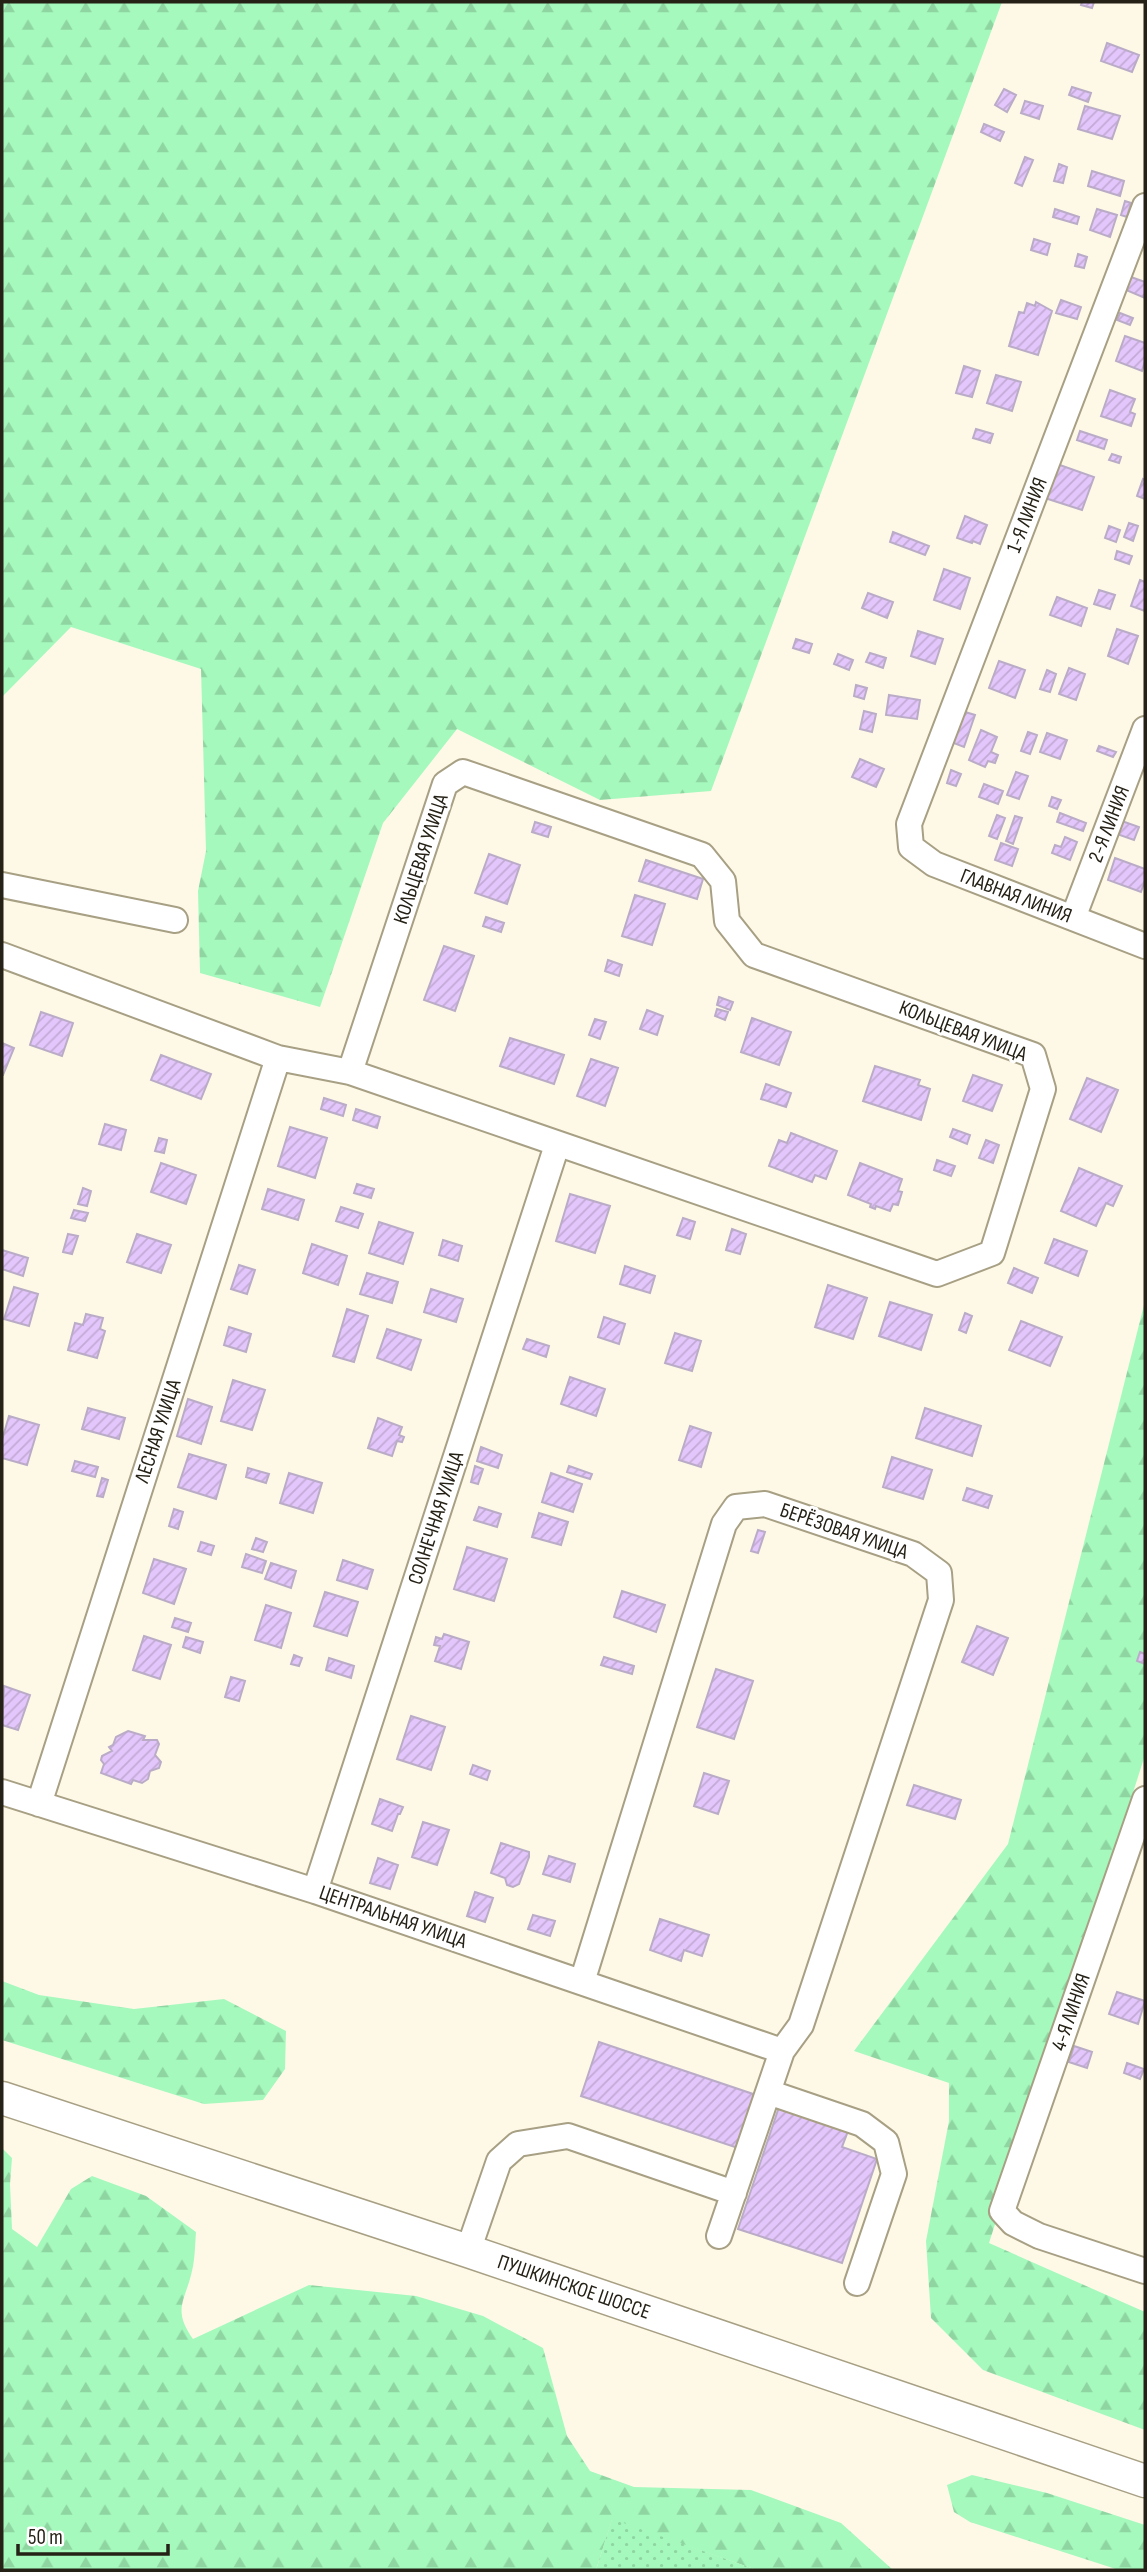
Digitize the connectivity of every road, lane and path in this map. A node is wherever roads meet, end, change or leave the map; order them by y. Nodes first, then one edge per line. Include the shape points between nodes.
1 (1145, 206) edge
2 (1145, 729) edge
3 (909, 824) joint
4 (2, 885) edge
5 (1073, 918) junction
6 (175, 920) dead end
7 (1145, 946) edge
8 (2, 954) edge
9 (278, 1058) junction
10 (351, 1072) junction
11 (558, 1145) junction
12 (2, 1792) edge
13 (1145, 1799) edge
14 (39, 1804) junction
15 (315, 1891) junction
16 (582, 1982) junction
17 (782, 2051) junction
18 (768, 2092) junction
19 (2, 2098) edge
20 (734, 2193) junction
21 (719, 2236) dead end
22 (468, 2251) junction
23 (1145, 2271) edge
24 (857, 2283) dead end
25 (1145, 2481) edge

1 - 3 street, 1-Я ЛИНИЯ
2 - 5 street, 2-Я ЛИНИЯ
3 - 5 street, ГЛАВНАЯ ЛИНИЯ via 911,847 934,864
4 - 6 street
5 - 7 street, ГЛАВНАЯ ЛИНИЯ
8 - 9 street, КОЛЬЦЕВАЯ УЛИЦА
9 - 10 street, КОЛЬЦЕВАЯ УЛИЦА
9 - 14 street, ЛЕСНАЯ УЛИЦА
10 - 11 street, КОЛЬЦЕВАЯ УЛИЦА
10 - 11 street, КОЛЬЦЕВАЯ УЛИЦА via 445,784 463,772 702,855 723,881 727,921 754,955 1033,1055 1043,1089 992,1253 937,1274
11 - 15 street, СОЛНЕЧНАЯ УЛИЦА
12 - 14 street, ЦЕНТРАЛЬНАЯ УЛИЦА
13 - 23 street, 4-Я ЛИНИЯ via 1002,2211 1013,2223 1039,2236
14 - 15 street, ЦЕНТРАЛЬНАЯ УЛИЦА
15 - 16 street, ЦЕНТРАЛЬНАЯ УЛИЦА
16 - 17 street, ЦЕНТРАЛЬНАЯ УЛИЦА
16 - 17 street, БЕРЁЗОВАЯ УЛИЦА via 724,1524 736,1507 765,1504 914,1555 939,1573 941,1600 801,2025
17 - 18 street
18 - 20 street
18 - 24 street via 862,2124 886,2142 894,2174
19 - 22 main road, ПУШКИНСКОЕ ШОССЕ
20 - 21 street
20 - 22 street via 568,2136 518,2144 499,2161
22 - 25 main road, ПУШКИНСКОЕ ШОССЕ

